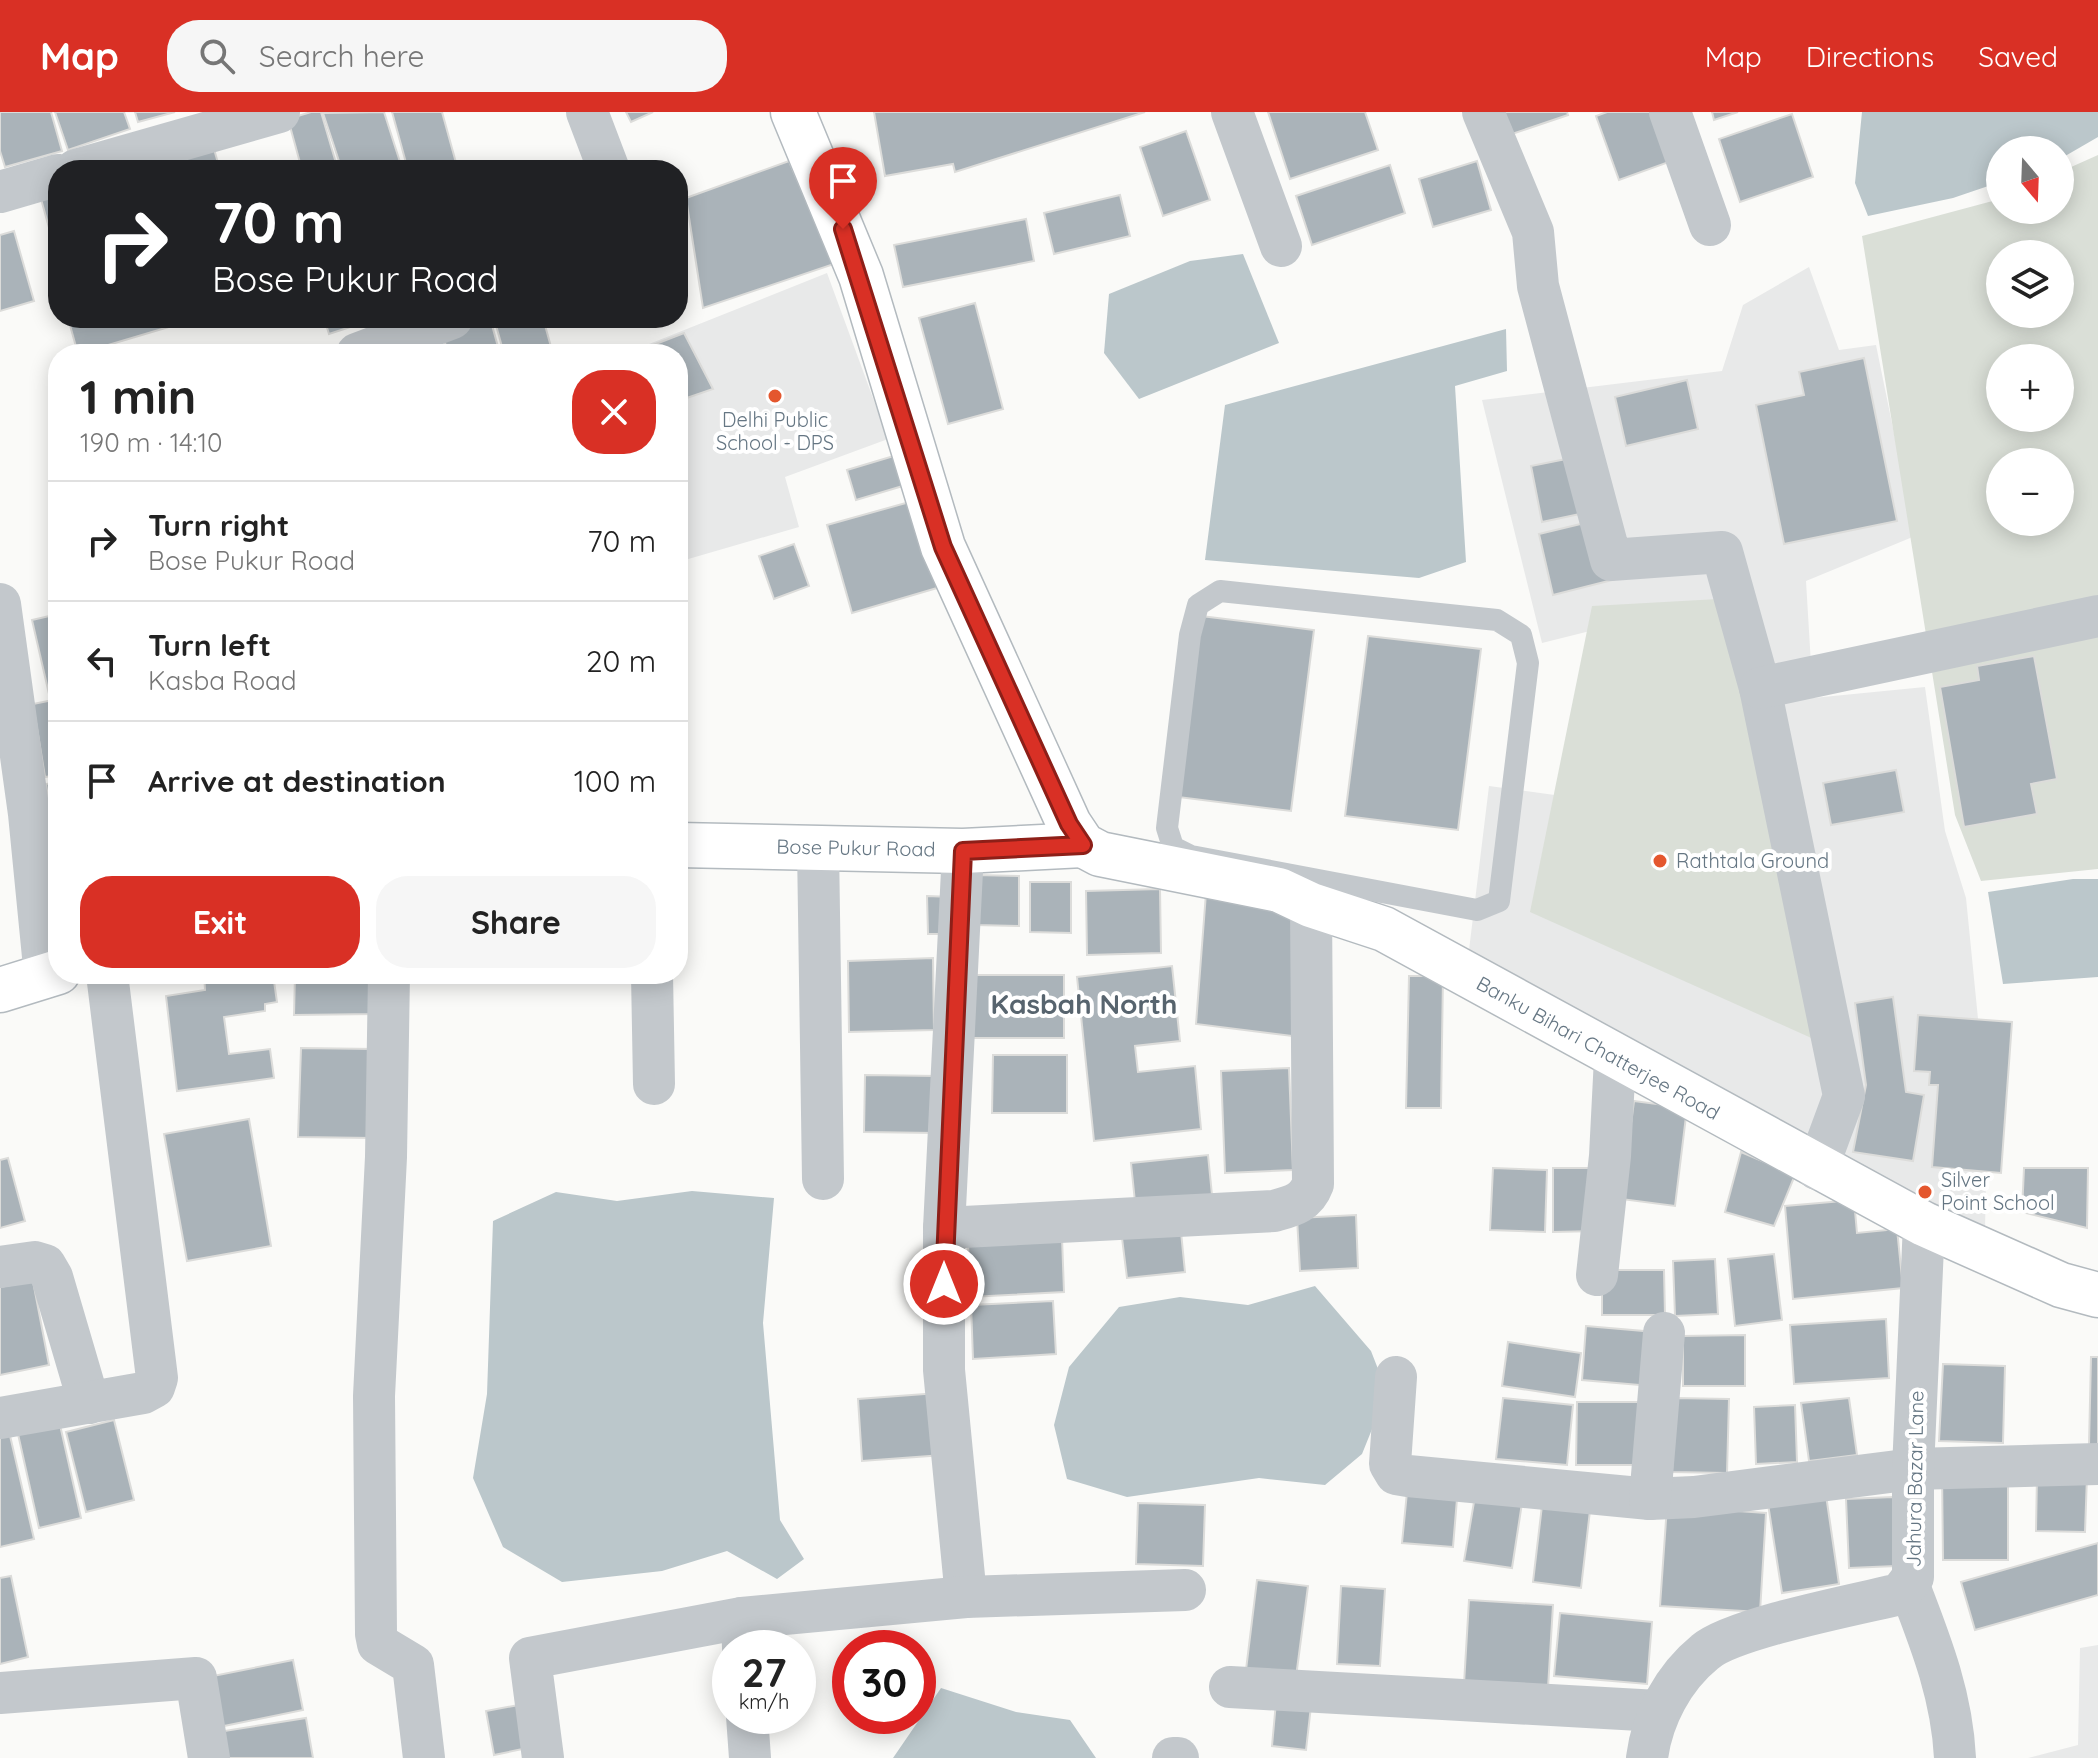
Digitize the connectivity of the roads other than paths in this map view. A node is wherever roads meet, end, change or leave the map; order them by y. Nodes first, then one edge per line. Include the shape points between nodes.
1 (279, 112) edge
2 (587, 112) edge
3 (1232, 112) edge
4 (1483, 112) edge
5 (1670, 112) edge
6 (798, 113) edge
7 (213, 121) edge
8 (104, 160) edge
9 (605, 160) edge
10 (48, 178) edge
11 (0, 192) edge
12 (1710, 225) dead end
13 (1281, 246) dead end
14 (426, 328) edge
15 (383, 344) edge
16 (0, 604) edge
17 (2098, 616) edge
18 (1760, 688) junction
19 (13, 786) edge
20 (688, 845) edge
21 (1083, 845) junction
22 (818, 847) junction
23 (963, 851) junction
24 (1312, 892) junction
25 (48, 959) edge
26 (48, 975) edge
27 (108, 984) edge
28 (389, 984) edge
29 (652, 984) edge
30 (0, 990) edge
31 (1615, 1058) junction
32 (654, 1084) dead end
33 (1817, 1169) junction
34 (823, 1179) dead end
35 (1924, 1224) junction
36 (944, 1228) junction
37 (0, 1267) edge
38 (1597, 1275) dead end
39 (2098, 1295) edge
40 (1664, 1333) dead end
41 (1396, 1377) dead end
42 (89, 1403) junction
43 (0, 1418) edge
44 (2098, 1464) edge
45 (1913, 1469) junction
46 (1650, 1499) junction
47 (1909, 1586) junction
48 (1185, 1590) dead end
49 (966, 1597) junction
50 (762, 1630) edge
51 (712, 1637) edge
52 (1230, 1687) dead end
53 (0, 1693) edge
54 (1658, 1711) junction
55 (748, 1734) edge
56 (209, 1758) edge
57 (424, 1758) edge
58 (543, 1758) edge
59 (750, 1758) edge
60 (1647, 1758) edge
61 (1955, 1758) edge

1 - 7 street
2 - 9 street
3 - 13 street
4 - 18 street via 1533,232 1538,286 1611,560 1722,552
5 - 12 street
6 - 21 main road via 861,276 943,547
7 - 8 street
10 - 11 street
14 - 15 street
16 - 19 street
17 - 18 street
18 - 33 street via 1844,1096
19 - 25 street
20 - 22 main road, Bose Pukur Road
21 - 23 main road, Bose Pukur Road
21 - 24 main road, Banku Bihari Chatterjee Road via 1100,854
22 - 23 main road, Bose Pukur Road
22 - 34 street
23 - 36 street
24 - 24 lane via 1477,910 1499,901 1528,663 1521,635 1497,620 1220,591 1198,605 1167,828 1173,847
24 - 31 main road, Banku Bihari Chatterjee Road
24 - 36 street via 1309,1195 1274,1211
26 - 30 main road
27 - 42 street via 157,1378 143,1393
28 - 57 street via 374,1396 376,1634 378,1644 413,1665
29 - 32 street
31 - 33 main road, Banku Bihari Chatterjee Road
31 - 38 street
33 - 35 main road, Banku Bihari Chatterjee Road
35 - 39 main road, Banku Bihari Chatterjee Road via 2061,1285
35 - 45 street, Jahura Bazar Lane
36 - 49 street via 944,1370
37 - 42 street via 45,1265
40 - 46 street
41 - 46 street via 1390,1464 1396,1474
42 - 43 street
44 - 45 street
45 - 46 street
45 - 47 street, Jahura Bazar Lane
47 - 54 street, Jahura Bazar Lane via 1900,1594 1722,1642 1705,1652
47 - 61 street via 1942,1670
48 - 49 street
49 - 50 street
51 - 58 street via 530,1658
52 - 54 street
53 - 56 street via 196,1678
54 - 60 street, Jahura Bazar Lane
55 - 59 street

